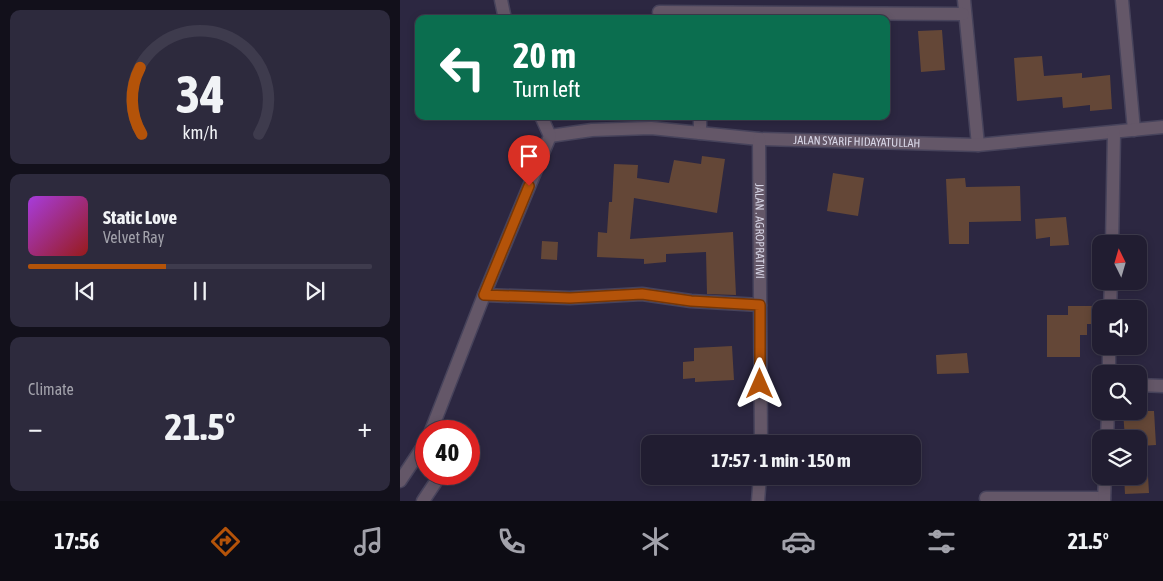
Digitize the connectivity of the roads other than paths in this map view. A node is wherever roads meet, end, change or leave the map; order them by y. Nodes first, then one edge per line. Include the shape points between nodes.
1 (501, 0) edge
2 (964, 0) edge
3 (1122, 0) edge
4 (739, 6) edge
5 (659, 12) dead end
6 (963, 14) junction
7 (504, 15) edge
8 (690, 15) edge
9 (704, 15) edge
10 (542, 120) edge
11 (700, 120) edge
12 (1163, 127) edge
13 (1134, 130) junction
14 (700, 133) junction
15 (1114, 133) junction
16 (550, 136) junction
17 (759, 139) junction
18 (978, 145) junction
19 (1112, 235) edge
20 (484, 295) junction
21 (760, 305) junction
22 (1147, 385) edge
23 (1163, 386) edge
24 (441, 408) junction
25 (436, 420) edge
26 (440, 420) edge
27 (761, 435) edge
28 (415, 458) edge
29 (400, 481) edge
30 (433, 485) edge
31 (759, 485) edge
32 (1105, 485) edge
33 (986, 498) dead end
34 (1104, 499) edge
35 (423, 501) edge
36 (758, 501) edge

1 - 7 street
2 - 6 street
3 - 13 street
4 - 6 street
4 - 9 street
5 - 8 street
6 - 18 street
10 - 16 street
11 - 14 street
12 - 13 street, JALAN SYARIF HIDAYATULLAH
13 - 15 street, JALAN SYARIF HIDAYATULLAH
14 - 16 street, JALAN SYARIF HIDAYATULLAH via 651,128 592,130
14 - 17 street, JALAN SYARIF HIDAYATULLAH
15 - 18 street, JALAN SYARIF HIDAYATULLAH
15 - 19 street
16 - 20 street
17 - 18 street, JALAN SYARIF HIDAYATULLAH
17 - 21 street, JALAN . AGROPRATIWI
20 - 21 street via 570,298 642,294
20 - 24 street
21 - 27 street, JALAN . AGROPRATIWI
22 - 23 street
24 - 25 street
24 - 26 street
28 - 29 street
30 - 35 street
31 - 36 street
32 - 34 street
33 - 34 street

